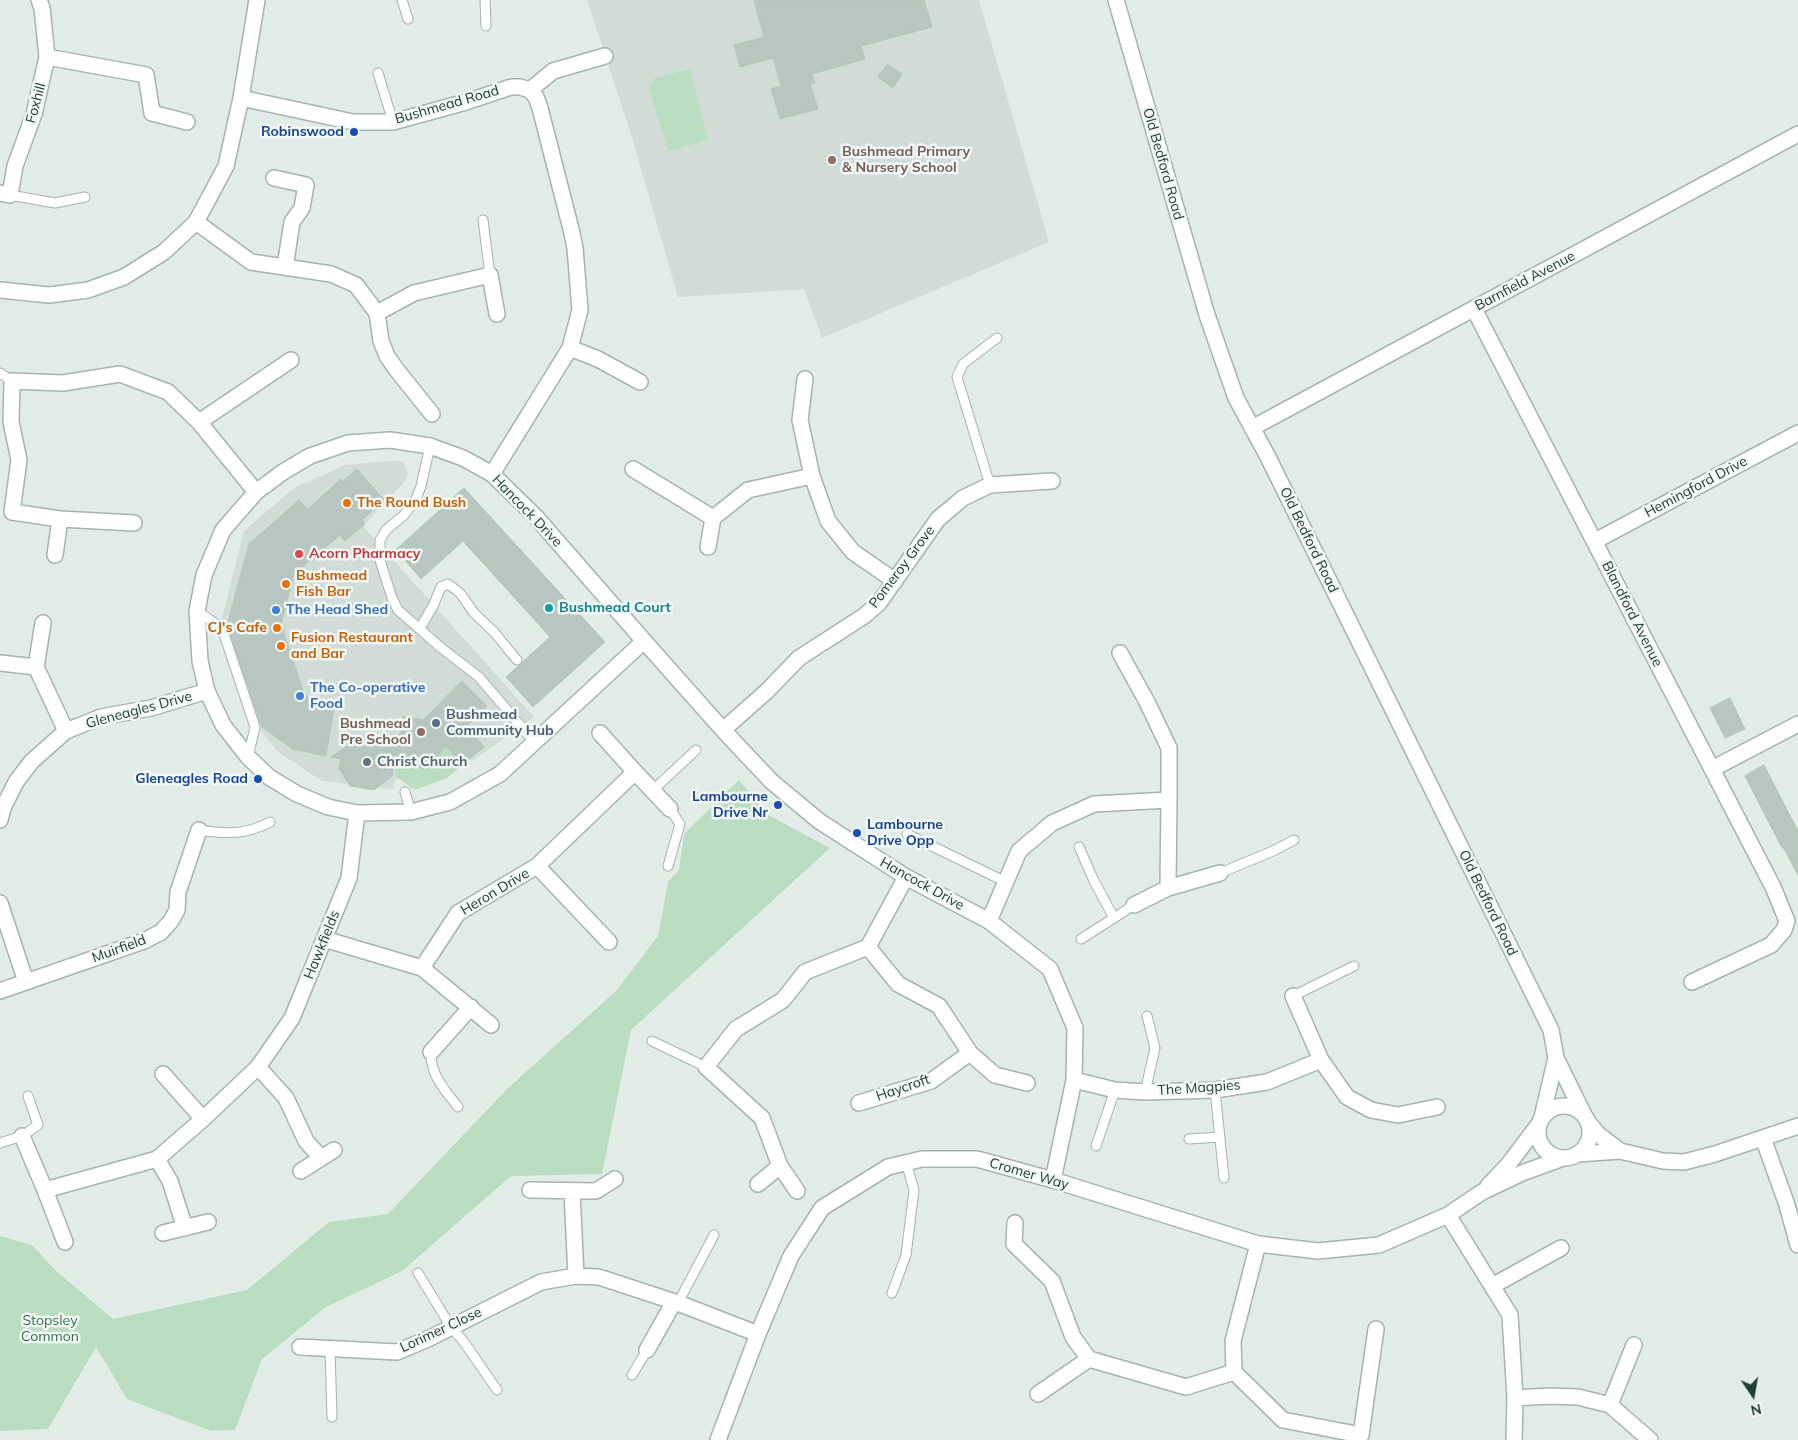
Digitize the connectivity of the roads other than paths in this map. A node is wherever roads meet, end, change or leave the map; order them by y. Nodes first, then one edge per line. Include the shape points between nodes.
1 (39, 0) edge
2 (257, 0) edge
3 (402, 0) edge
4 (485, 0) edge
5 (1116, 0) edge
6 (408, 19) dead end
7 (486, 26) dead end
8 (605, 56) dead end
9 (47, 57) junction
10 (378, 73) dead end
11 (530, 90) junction
12 (241, 98) junction
13 (187, 122) dead end
14 (393, 122) junction
15 (1798, 134) edge
16 (274, 178) dead end
17 (5, 194) edge
18 (85, 197) dead end
19 (483, 220) dead end
20 (196, 222) junction
21 (286, 267) junction
22 (490, 275) junction
23 (0, 290) edge
24 (1474, 309) junction
25 (377, 313) junction
26 (496, 314) dead end
27 (997, 338) dead end
28 (570, 348) junction
29 (291, 360) dead end
30 (6, 377) edge
31 (805, 379) dead end
32 (640, 382) dead end
33 (432, 414) dead end
34 (199, 422) junction
35 (1252, 428) junction
36 (1798, 433) edge
37 (430, 446) junction
38 (634, 469) dead end
39 (492, 474) junction
40 (812, 476) junction
41 (1052, 481) dead end
42 (990, 485) junction
43 (256, 492) junction
44 (6, 513) edge
45 (713, 518) junction
46 (60, 519) junction
47 (134, 523) dead end
48 (1595, 541) junction
49 (708, 547) dead end
50 (55, 555) dead end
51 (895, 581) junction
52 (197, 611) junction
53 (43, 623) dead end
54 (420, 628) junction
55 (644, 641) junction
56 (1120, 653) dead end
57 (516, 660) dead end
58 (0, 664) edge
59 (36, 667) junction
60 (207, 691) junction
61 (1798, 724) edge
62 (723, 730) junction
63 (66, 731) junction
64 (600, 733) dead end
65 (535, 743) junction
66 (696, 750) dead end
67 (248, 757) junction
68 (1712, 769) junction
69 (635, 772) junction
70 (652, 791) junction
71 (405, 792) dead end
72 (1169, 800) junction
73 (670, 809) joint
74 (411, 812) junction
75 (357, 813) junction
76 (0, 820) edge
77 (270, 822) dead end
78 (199, 830) joint
79 (907, 834) dead end
80 (1294, 840) dead end
81 (1079, 847) dead end
82 (537, 866) junction
83 (668, 866) dead end
84 (1220, 873) joint
85 (906, 877) junction
86 (1006, 882) junction
87 (1168, 888) junction
88 (0, 903) edge
89 (1134, 905) joint
90 (1114, 918) junction
91 (989, 921) junction
92 (1793, 921) edge
93 (324, 939) junction
94 (1081, 939) dead end
95 (609, 942) dead end
96 (868, 947) junction
97 (1354, 966) dead end
98 (422, 968) junction
99 (26, 982) junction
100 (1692, 982) dead end
101 (0, 990) edge
102 (1294, 996) joint
103 (471, 1007) junction
104 (1147, 1016) dead end
105 (491, 1025) dead end
106 (652, 1040) dead end
107 (430, 1052) joint
108 (970, 1053) junction
109 (1556, 1058) junction
110 (1321, 1060) junction
111 (258, 1067) junction
112 (706, 1067) junction
113 (163, 1074) dead end
114 (1074, 1080) junction
115 (1027, 1083) dead end
116 (1115, 1090) junction
117 (1215, 1090) junction
118 (1145, 1092) junction
119 (28, 1096) dead end
120 (859, 1103) dead end
121 (458, 1107) dead end
122 (1437, 1107) dead end
123 (1586, 1118) junction
124 (203, 1119) junction
125 (1540, 1121) junction
126 (1798, 1126) edge
127 (22, 1136) junction
128 (1220, 1137) junction
129 (1189, 1138) dead end
130 (1763, 1138) junction
131 (0, 1143) edge
132 (1096, 1146) dead end
133 (334, 1150) dead end
134 (1620, 1151) junction
135 (1570, 1156) junction
136 (320, 1158) junction
137 (157, 1159) junction
138 (906, 1162) junction
139 (780, 1166) junction
140 (301, 1171) dead end
141 (1224, 1178) dead end
142 (615, 1179) dead end
143 (1054, 1180) junction
144 (758, 1184) dead end
145 (46, 1190) junction
146 (530, 1190) dead end
147 (572, 1191) junction
148 (797, 1191) dead end
149 (1482, 1192) junction
150 (1448, 1215) junction
151 (208, 1222) dead end
152 (1015, 1223) dead end
153 (185, 1228) junction
154 (163, 1234) dead end
155 (714, 1235) dead end
156 (65, 1242) dead end
157 (1258, 1244) junction
158 (1798, 1245) edge
159 (1561, 1248) dead end
160 (418, 1273) dead end
161 (576, 1276) junction
162 (1492, 1286) junction
163 (892, 1293) dead end
164 (676, 1303) junction
165 (451, 1327) junction
166 (1376, 1329) dead end
167 (758, 1334) junction
168 (1634, 1345) dead end
169 (300, 1347) dead end
170 (330, 1349) junction
171 (647, 1350) joint
172 (1089, 1359) junction
173 (1234, 1372) junction
174 (632, 1375) dead end
175 (497, 1390) dead end
176 (1038, 1394) dead end
177 (1515, 1398) junction
178 (1610, 1405) junction
179 (332, 1417) dead end
180 (718, 1440) edge
181 (1514, 1440) edge
182 (1650, 1440) edge

1 - 9 street, Foxhill
2 - 12 street
3 - 6 lane
4 - 7 lane
5 - 35 street, Old Bedford Road via 1207,316 1236,398
8 - 11 street via 553,70
9 - 13 street via 146,75 152,113
9 - 17 street, Foxhill via 34,114
10 - 14 lane
11 - 14 street, Bushmead Road via 511,87
11 - 28 street via 540,108 575,248 580,310
12 - 14 street, Bushmead Road via 354,122
12 - 20 street via 226,166
15 - 24 street, Barnfield Avenue
16 - 21 street via 306,185 302,208 292,222
17 - 18 lane via 55,203
19 - 22 lane
20 - 21 street via 251,262
20 - 23 street via 164,252 124,277 88,290 49,295
21 - 25 street via 331,274 356,285
22 - 25 street via 414,293
22 - 26 street
24 - 35 street, Barnfield Avenue
24 - 48 street, Blandford Avenue
25 - 33 street via 387,356
27 - 42 lane via 963,364 956,377
28 - 32 street
28 - 39 street
29 - 34 street
30 - 34 street via 63,383 120,374 168,392
30 - 44 street via 19,460
31 - 40 street via 800,420
34 - 43 street
35 - 109 street, Old Bedford Road via 1551,1030
36 - 48 street, Hemingford Drive
37 - 39 street, Hancock Drive via 463,458
37 - 43 street, Hancock Drive via 390,440 348,443 310,456
37 - 54 lane via 416,499 380,540 380,560 392,598 398,610
38 - 45 street
39 - 55 street, Hancock Drive via 536,517
40 - 45 street via 748,490
40 - 51 street via 828,521 853,552
41 - 42 street, Pomeroy Grove
42 - 51 street, Pomeroy Grove via 963,498 938,519
43 - 52 street, Hancock Drive via 223,530 204,575
44 - 46 street
45 - 49 street
46 - 47 street
46 - 50 street
48 - 68 street, Blandford Avenue
51 - 62 street, Pomeroy Grove via 879,603 864,616 799,658
52 - 60 street, Hancock Drive via 200,661
52 - 67 lane via 222,628 255,727
53 - 59 street
54 - 57 lane via 441,587 448,584 460,593
54 - 65 lane via 479,677
55 - 62 street, Hancock Drive
55 - 65 street, Hancock Drive
56 - 72 street via 1169,748
58 - 59 street
59 - 63 street
60 - 63 street, Gleneagles Drive via 151,708 101,717
60 - 67 street, Hancock Drive via 223,725
61 - 68 street
62 - 85 street, Hancock Drive via 771,782 819,821
63 - 76 street, Gleneagles Drive via 32,760 16,782
64 - 69 street
65 - 74 street, Hancock Drive via 500,774 459,798
66 - 70 lane
67 - 75 street, Hancock Drive via 269,777 297,794 328,807
68 - 92 street, Blandford Avenue
69 - 70 street
69 - 82 street, Heron Drive
70 - 73 street
71 - 74 lane
72 - 86 street via 1094,804 1052,823 1019,851
72 - 87 street
73 - 83 lane via 680,824
74 - 75 street, Hancock Drive
75 - 93 street, Hawkfields via 349,878
77 - 78 lane via 234,834
78 - 99 street, Muirfield via 178,892 177,910 161,932 144,941
79 - 86 lane
80 - 84 lane
81 - 90 lane
82 - 95 street, Heron Drive
82 - 98 street, Heron Drive via 458,913
84 - 87 street
85 - 91 street, Hancock Drive
85 - 96 street
86 - 91 street
87 - 89 street
88 - 99 street
89 - 90 lane
90 - 94 lane
91 - 114 street, Hancock Drive via 1050,969 1075,1028
92 - 100 street, Blandford Avenue via 1771,945
93 - 98 street
93 - 111 street, Hawkfields via 292,1018
96 - 108 street via 898,984 939,1006
96 - 112 street via 804,972 783,1000 736,1029
97 - 102 lane
98 - 103 street
99 - 101 street, Muirfield
102 - 110 street
103 - 105 street
103 - 107 street
104 - 118 lane via 1155,1048
106 - 112 lane
107 - 121 lane via 430,1063 438,1081
108 - 115 street via 995,1075
108 - 120 street, Haycroft via 931,1081
109 - 123 street, Old Bedford Road
109 - 125 street, Old Bedford Road
110 - 117 street, The Magpies via 1267,1082
110 - 122 street via 1347,1097 1371,1110 1398,1116
111 - 124 street, Hawkfields
111 - 136 street via 286,1098 306,1140
112 - 139 street via 762,1118
113 - 124 street
114 - 116 street, The Magpies
114 - 143 street, Hancock Drive
116 - 118 street, The Magpies
116 - 132 lane
117 - 118 street, The Magpies
117 - 128 lane
119 - 127 lane via 38,1125
123 - 125 street via 1578,1110 1566,1107 1548,1111
123 - 134 street, Old Bedford Road via 1599,1135
123 - 135 street via 1590,1130 1587,1144
124 - 137 street, Hawkfields
125 - 135 street via 1538,1140 1542,1147 1556,1157
125 - 149 street, Cromer Way
126 - 130 street, Old Bedford Road
127 - 131 lane
127 - 145 street
128 - 129 lane
128 - 141 lane
130 - 134 street, Old Bedford Road via 1684,1162 1663,1161
130 - 158 street
133 - 136 street
134 - 135 street, Old Bedford Road
135 - 149 street, Cromer Way
136 - 140 street
137 - 145 street, Hawkfields
137 - 153 street via 170,1182
138 - 143 street, Cromer Way via 977,1159
138 - 163 lane via 914,1190 906,1255
138 - 167 street, Cromer Way via 888,1167 822,1208 791,1256
139 - 144 street
139 - 148 street
142 - 147 street via 596,1191
143 - 157 street, Cromer Way
145 - 156 street
146 - 147 street
147 - 161 street
149 - 150 street, Cromer Way
150 - 157 street, Cromer Way via 1379,1245 1318,1252
150 - 162 street
151 - 153 street
152 - 172 street via 1014,1244 1052,1281 1073,1337
153 - 154 street
155 - 164 lane
157 - 173 street via 1233,1342
159 - 162 street
160 - 165 lane
161 - 164 street, Lorimer Close via 599,1277
161 - 165 street, Lorimer Close via 541,1282
162 - 177 street via 1510,1314
164 - 167 street, Lorimer Close
164 - 171 street
165 - 170 street, Lorimer Close via 397,1352
165 - 175 lane
166 - 173 street via 1361,1435 1284,1420
167 - 180 street, Cromer Way
168 - 178 street
169 - 170 street, Lorimer Close
170 - 179 lane
171 - 174 lane
172 - 173 street via 1186,1386
172 - 176 street
177 - 178 street via 1578,1397
177 - 181 street
178 - 182 street

